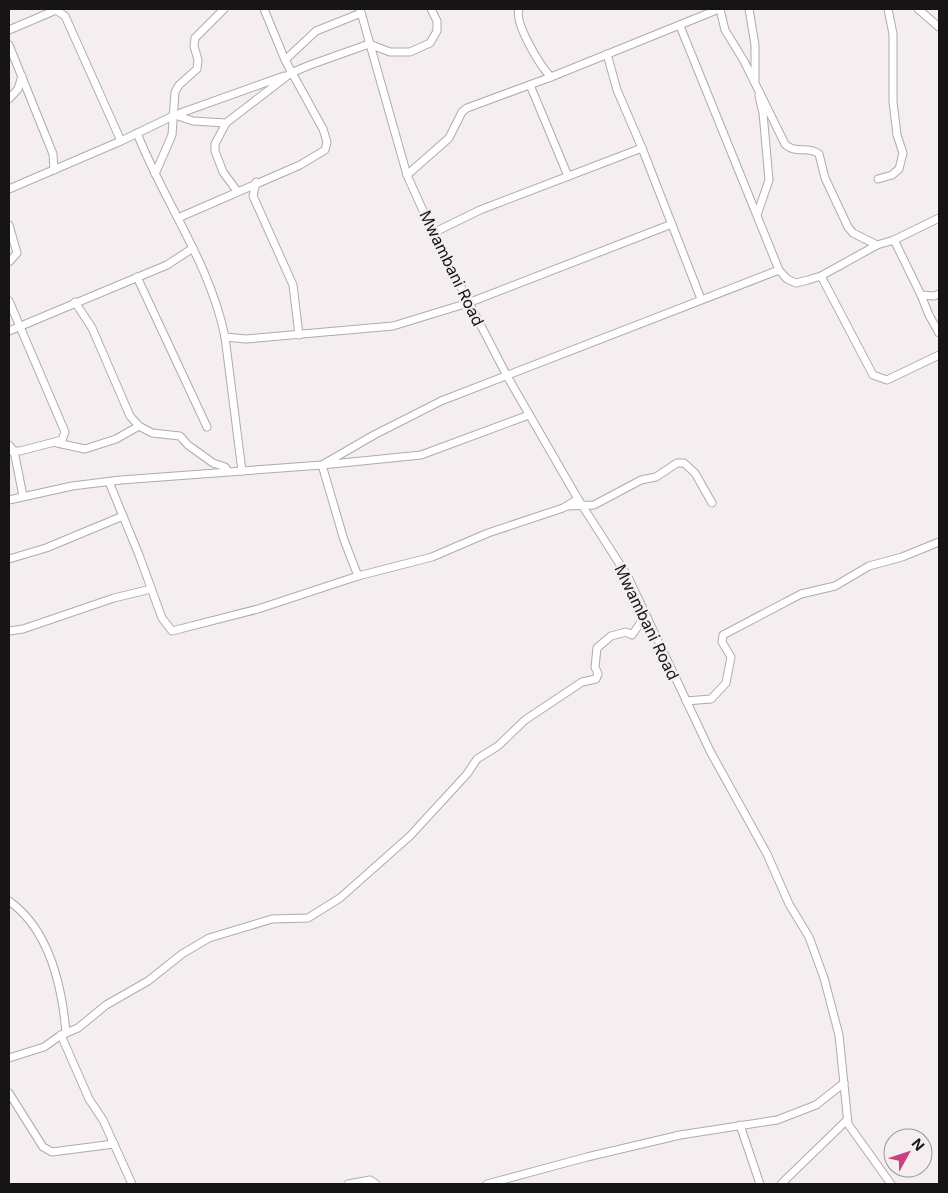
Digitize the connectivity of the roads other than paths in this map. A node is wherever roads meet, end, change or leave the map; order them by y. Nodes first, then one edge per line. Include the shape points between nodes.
1 (224, 9) edge
2 (264, 9) edge
3 (431, 9) edge
4 (520, 9) edge
5 (719, 9) edge
6 (749, 9) edge
7 (888, 9) edge
8 (918, 9) edge
9 (361, 10) edge
10 (680, 26) junction
11 (939, 27) edge
12 (9, 30) edge
13 (9, 44) edge
14 (369, 44) junction
15 (607, 54) junction
16 (285, 60) junction
17 (292, 73) junction
18 (22, 76) junction
19 (551, 77) junction
20 (756, 84) junction
21 (530, 85) junction
22 (9, 99) edge
23 (174, 115) junction
24 (226, 124) junction
25 (137, 133) junction
26 (121, 141) junction
27 (642, 148) junction
28 (53, 154) junction
29 (65, 165) junction
30 (54, 170) junction
31 (155, 174) junction
32 (407, 175) junction
33 (568, 176) junction
34 (878, 179) dead end
35 (256, 182) junction
36 (9, 189) edge
37 (237, 191) junction
38 (757, 215) junction
39 (178, 218) junction
40 (939, 218) edge
41 (672, 224) junction
42 (9, 225) edge
43 (433, 233) junction
44 (894, 240) junction
45 (876, 245) junction
46 (193, 248) junction
47 (9, 262) edge
48 (779, 270) junction
49 (822, 276) junction
50 (137, 277) junction
51 (939, 294) edge
52 (921, 295) junction
53 (701, 299) junction
54 (9, 300) edge
55 (75, 302) junction
56 (468, 303) junction
57 (20, 326) junction
58 (9, 330) edge
59 (939, 333) edge
60 (299, 334) junction
61 (225, 337) junction
62 (939, 355) edge
63 (507, 376) junction
64 (529, 414) junction
65 (139, 426) junction
66 (207, 427) dead end
67 (55, 443) junction
68 (11, 449) edge
69 (322, 465) junction
70 (228, 471) junction
71 (242, 471) junction
72 (122, 480) junction
73 (109, 482) junction
74 (23, 496) junction
75 (116, 497) junction
76 (578, 499) junction
77 (9, 500) edge
78 (712, 504) dead end
79 (568, 506) junction
80 (584, 507) junction
81 (123, 516) junction
82 (939, 542) edge
83 (9, 559) edge
84 (358, 576) junction
85 (151, 589) junction
86 (643, 610) junction
87 (9, 631) edge
88 (686, 701) junction
89 (9, 901) edge
90 (63, 1034) junction
91 (9, 1058) edge
92 (844, 1083) junction
93 (9, 1093) edge
94 (847, 1120) junction
95 (740, 1125) junction
96 (114, 1144) junction
97 (132, 1184) edge
98 (348, 1184) edge
99 (376, 1184) edge
100 (488, 1184) edge
101 (760, 1184) edge
102 (781, 1184) edge
103 (891, 1184) edge

1 - 23 street via 195,38 198,64 175,92
2 - 16 street
3 - 14 street via 437,21 437,31 430,43 410,52 390,52
4 - 19 street via 523,31 539,64
5 - 10 street
5 - 20 street via 725,30
6 - 20 street via 755,45
7 - 34 street via 893,34 893,102 903,153 899,169
8 - 11 street
9 - 14 street, Mwambani Road
9 - 16 street via 316,31
10 - 15 street
10 - 38 street
12 - 26 street via 56,10 66,16
13 - 18 street
14 - 17 street
14 - 32 street, Mwambani Road
15 - 19 street
15 - 27 street via 617,90
16 - 17 street
17 - 23 street
17 - 24 street
17 - 35 street via 323,129 327,142 325,150 300,165
18 - 22 street via 18,89
18 - 28 street
19 - 21 street
20 - 38 street via 763,113 769,180
20 - 45 street via 787,148 819,154 825,178 848,227 852,233
21 - 32 street via 462,112 449,138
21 - 33 street
23 - 24 street via 193,121
23 - 25 street
23 - 31 street via 172,135
24 - 37 street via 215,150 222,172
25 - 26 street
25 - 31 street
26 - 29 street
27 - 33 street
27 - 41 street
28 - 29 street
28 - 30 street
29 - 30 street
30 - 36 street
31 - 39 street
32 - 43 street, Mwambani Road
33 - 43 street via 480,210
35 - 37 street
35 - 60 street via 253,196 293,284
37 - 39 street
38 - 48 street
39 - 46 street
40 - 44 street
41 - 53 street
41 - 56 street
42 - 47 street via 17,253
43 - 56 street, Mwambani Road
44 - 45 street
44 - 52 street
45 - 49 street
46 - 50 street via 167,265
46 - 61 street via 219,307
48 - 49 street via 796,283
48 - 53 street
49 - 62 street via 873,375 888,380
50 - 55 street
50 - 66 street
51 - 52 street
52 - 59 street
53 - 63 street
54 - 57 street
55 - 57 street
55 - 65 street via 92,328 130,416
56 - 60 street via 393,326
56 - 63 street, Mwambani Road
57 - 58 street
57 - 67 street via 65,432 62,440
60 - 61 street via 246,339
61 - 71 street
63 - 64 street, Mwambani Road
63 - 69 street via 441,401
64 - 69 street via 421,455
64 - 76 street, Mwambani Road
65 - 67 street via 116,439 85,449
65 - 70 street via 162,436 180,436 188,445
67 - 68 street
68 - 74 street
69 - 71 street
69 - 84 street
70 - 71 street
70 - 72 street
72 - 73 street
72 - 75 street
73 - 74 street
73 - 75 street
74 - 77 street
75 - 81 street
76 - 79 street
76 - 80 street, Mwambani Road
78 - 80 street via 695,473 684,463 677,463 656,477 641,480
79 - 80 street
79 - 84 street via 488,533 432,557
80 - 86 street, Mwambani Road via 628,577
81 - 83 street via 46,548
81 - 85 street
82 - 88 street via 869,566 835,586 801,594 723,635 722,642 731,657 726,683 711,699
84 - 85 street via 177,631 172,631 162,618
85 - 87 street
86 - 88 street, Mwambani Road
86 - 90 street via 641,622 632,635 617,633 597,648 596,679 582,682 525,720 498,746 477,759 410,836 340,898 308,918 272,919 209,938 148,981 106,1004 78,1028
88 - 92 street, Mwambani Road via 767,854 788,904 809,937 839,1035
89 - 90 street via 29,919 57,973
90 - 91 street via 44,1047
90 - 96 street via 89,1099
92 - 94 street, Mwambani Road
92 - 95 street via 803,1110 777,1120
93 - 96 street via 43,1147 52,1152
94 - 102 street
94 - 103 street, Mwambani Road
95 - 100 street via 680,1135
95 - 101 street
96 - 97 street
98 - 99 street via 370,1180

